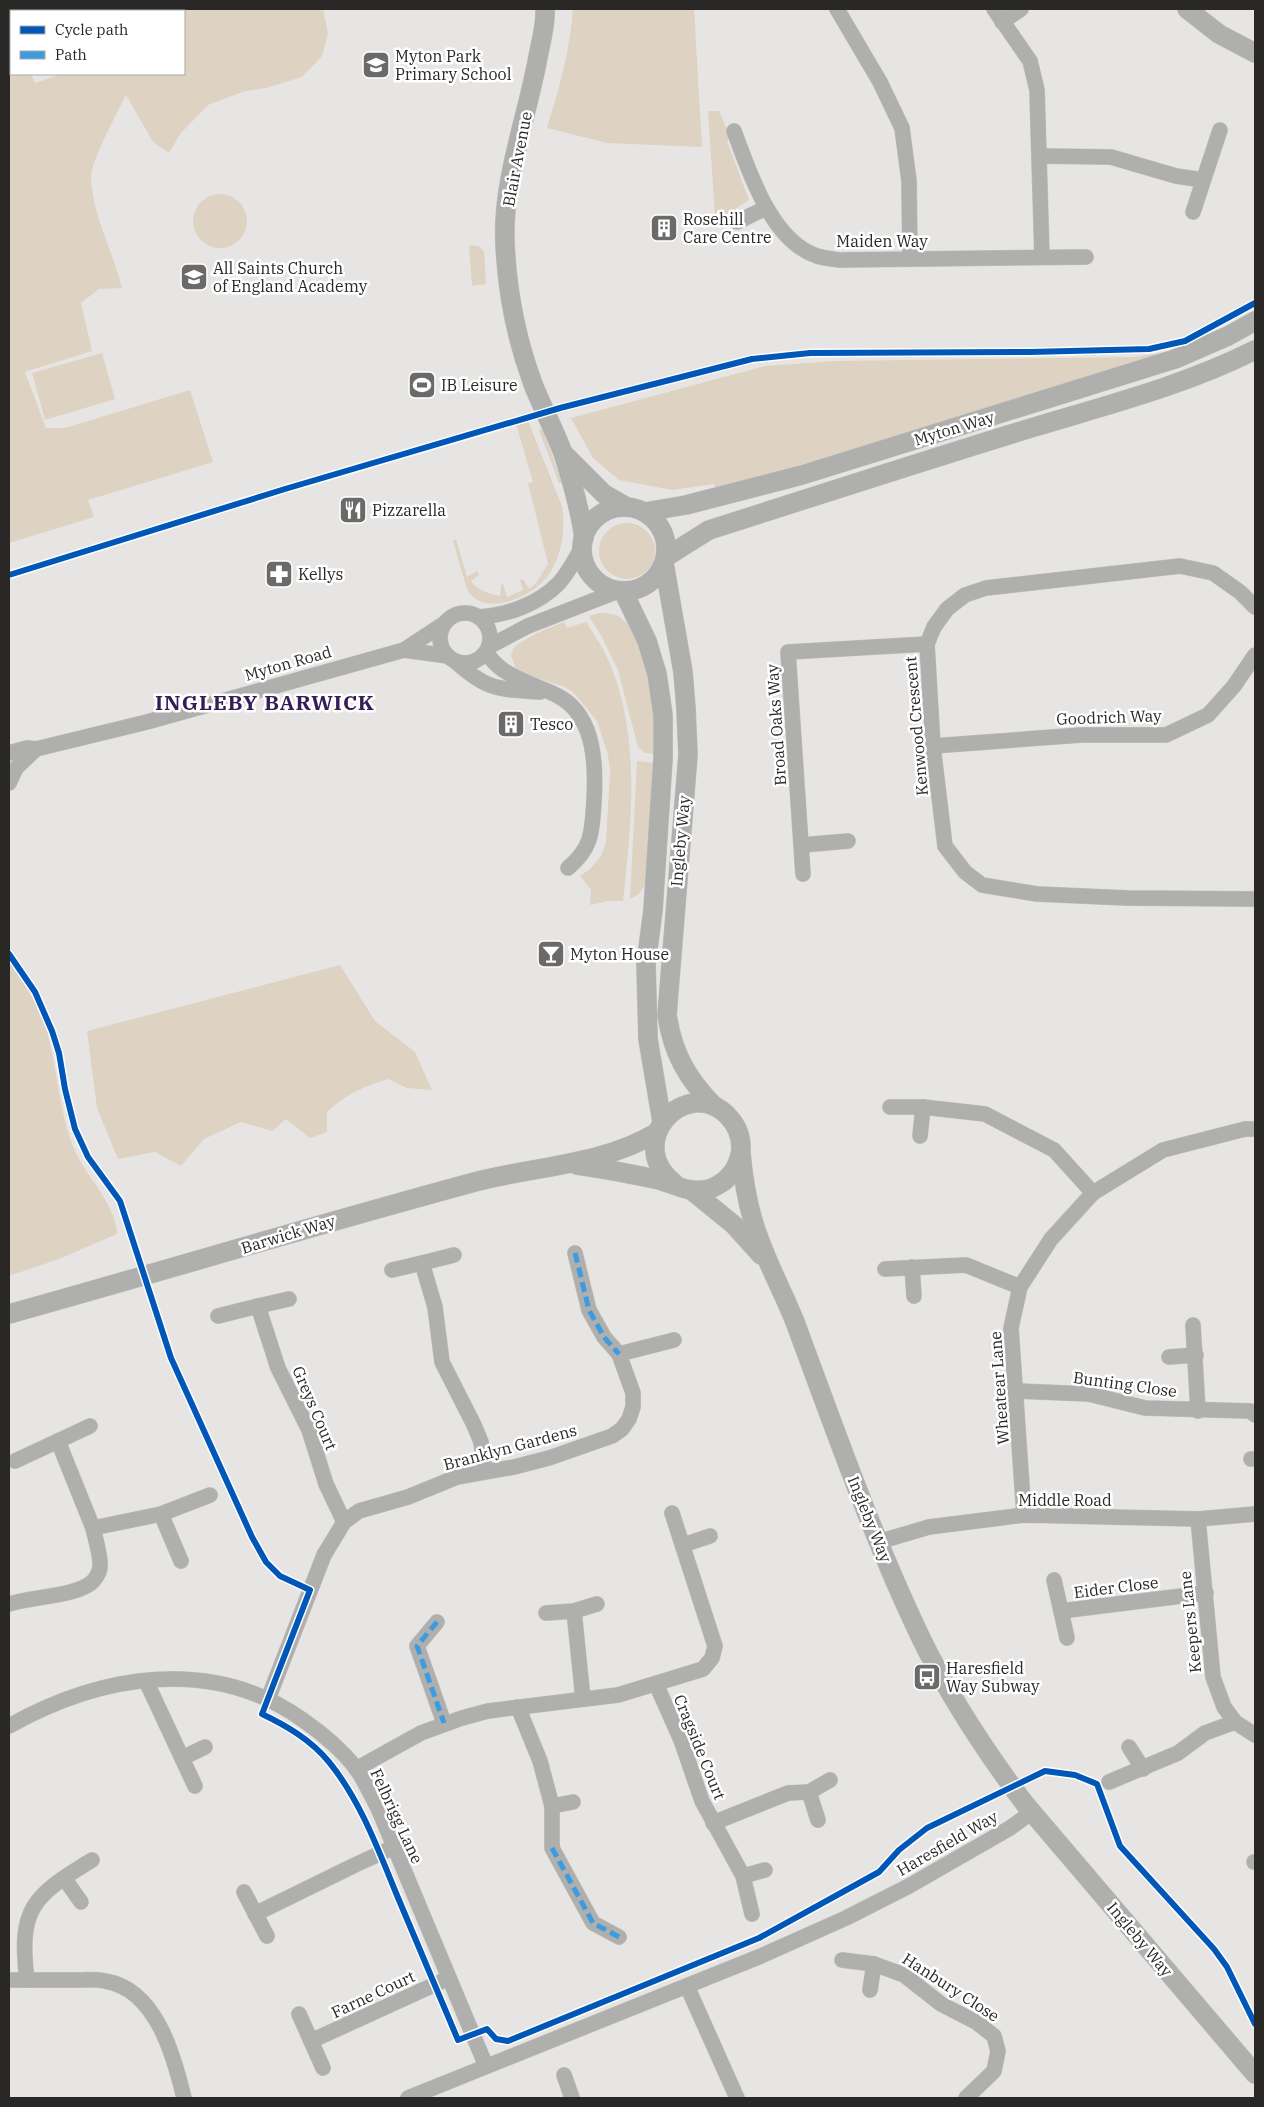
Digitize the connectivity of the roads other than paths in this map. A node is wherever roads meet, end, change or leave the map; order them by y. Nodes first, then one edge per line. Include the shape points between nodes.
1 (545, 9) edge
2 (837, 9) edge
3 (1021, 9) edge
4 (1197, 12) edge
5 (998, 15) edge
6 (1255, 53) edge
7 (1220, 130) dead end
8 (734, 131) dead end
9 (1040, 156) junction
10 (1203, 180) junction
11 (766, 208) junction
12 (1193, 212) dead end
13 (737, 222) dead end
14 (1042, 257) junction
15 (1086, 257) dead end
16 (910, 259) junction
17 (1255, 321) edge
18 (1255, 350) edge
19 (562, 452) junction
20 (625, 506) junction
21 (645, 512) junction
22 (583, 542) junction
23 (665, 560) junction
24 (621, 591) junction
25 (1255, 607) edge
26 (480, 617) junction
27 (445, 623) junction
28 (927, 644) junction
29 (488, 649) junction
30 (404, 650) junction
31 (1255, 656) edge
32 (452, 659) junction
33 (549, 693) junction
34 (933, 746) junction
35 (36, 749) junction
36 (9, 752) edge
37 (9, 783) edge
38 (848, 841) dead end
39 (802, 845) junction
40 (568, 868) dead end
41 (803, 874) dead end
42 (1255, 899) edge
43 (714, 1106) junction
44 (890, 1107) dead end
45 (923, 1107) junction
46 (659, 1128) junction
47 (1255, 1129) edge
48 (920, 1136) dead end
49 (741, 1154) junction
50 (569, 1164) junction
51 (683, 1187) junction
52 (1093, 1193) junction
53 (575, 1253) dead end
54 (454, 1255) dead end
55 (422, 1263) junction
56 (769, 1263) junction
57 (912, 1267) junction
58 (885, 1269) dead end
59 (392, 1270) dead end
60 (1020, 1287) junction
61 (914, 1296) dead end
62 (289, 1299) dead end
63 (258, 1306) junction
64 (9, 1314) edge
65 (218, 1316) dead end
66 (1194, 1325) dead end
67 (674, 1340) dead end
68 (619, 1354) junction
69 (1196, 1355) junction
70 (1169, 1357) dead end
71 (1017, 1391) junction
72 (1198, 1411) junction
73 (1255, 1415) edge
74 (90, 1426) dead end
75 (58, 1441) junction
76 (15, 1461) dead end
77 (485, 1471) junction
78 (210, 1495) dead end
79 (672, 1513) dead end
80 (161, 1514) junction
81 (1255, 1514) edge
82 (1024, 1515) junction
83 (1198, 1520) junction
84 (344, 1522) junction
85 (94, 1528) junction
86 (710, 1536) dead end
87 (878, 1542) junction
88 (683, 1545) junction
89 (181, 1561) dead end
90 (1054, 1580) dead end
91 (1206, 1593) junction
92 (9, 1604) edge
93 (597, 1604) dead end
94 (574, 1611) junction
95 (1061, 1611) junction
96 (546, 1613) dead end
97 (437, 1622) dead end
98 (1067, 1638) dead end
99 (146, 1681) junction
100 (656, 1684) junction
101 (268, 1699) junction
102 (583, 1699) junction
103 (518, 1707) junction
104 (1235, 1722) junction
105 (444, 1724) junction
106 (9, 1726) edge
107 (1255, 1735) edge
108 (205, 1747) dead end
109 (1129, 1747) dead end
110 (182, 1758) junction
111 (356, 1769) junction
112 (1143, 1769) junction
113 (830, 1780) dead end
114 (1109, 1782) dead end
115 (196, 1786) dead end
116 (809, 1792) junction
117 (573, 1802) dead end
118 (552, 1806) junction
119 (1029, 1808) junction
120 (818, 1820) dead end
121 (713, 1823) junction
122 (394, 1848) junction
123 (92, 1860) dead end
124 (765, 1870) dead end
125 (743, 1876) junction
126 (64, 1878) junction
127 (244, 1892) dead end
128 (81, 1902) dead end
129 (255, 1914) junction
130 (752, 1914) dead end
131 (267, 1936) dead end
132 (619, 1937) dead end
133 (842, 1960) dead end
134 (874, 1964) junction
135 (449, 1978) junction
136 (9, 1980) edge
137 (27, 1980) junction
138 (687, 1986) junction
139 (870, 1990) dead end
140 (299, 2014) dead end
141 (311, 2041) junction
142 (486, 2066) junction
143 (323, 2068) dead end
144 (1255, 2074) edge
145 (564, 2075) dead end
146 (184, 2098) edge
147 (408, 2098) edge
148 (572, 2098) edge
149 (737, 2098) edge
150 (966, 2098) edge

1 - 19 street, Blair Avenue via 536,72 507,199 505,240 507,281 516,331 533,383
2 - 16 street via 880,82 902,128 909,181
3 - 5 street
4 - 6 street via 1218,34
5 - 9 street via 1030,61 1037,90
7 - 10 street
8 - 11 street, Maiden Way
9 - 10 street via 1111,157 1176,176
9 - 14 street
10 - 12 street
11 - 13 street
11 - 16 street, Maiden Way via 784,234 815,255 839,260
14 - 15 street, Maiden Way
14 - 16 street, Maiden Way
17 - 21 street, Myton Way via 1175,359 802,475 686,505
18 - 23 street, Myton Way via 1138,398 709,530
19 - 20 street, Blair Avenue via 604,494
19 - 22 street, Blair Avenue via 580,511
20 - 21 street
20 - 22 street via 604,512 591,524
21 - 23 street via 657,522 664,534
22 - 24 street via 584,560 592,576 606,587
22 - 26 street via 559,583 546,593 515,611
23 - 24 street via 651,582 641,588
23 - 43 street, Ingleby Way via 682,672 688,755 667,1015 670,1035 681,1064 695,1086
24 - 29 street via 528,626
24 - 46 street, Ingleby Way via 647,641 657,674 663,715 653,910 646,964 648,1039
25 - 28 street, Kenwood Crescent via 1213,573 1180,566 1137,570 986,588 965,595 947,610 934,627
26 - 27 street via 459,613
26 - 29 street via 490,633
27 - 30 street, Myton Road
27 - 32 street via 440,640
28 - 34 street, Kenwood Crescent
28 - 39 street, Broad Oaks Way via 788,652
29 - 32 street via 472,662
29 - 33 street via 495,665
30 - 32 street, Myton Road
30 - 35 street, Myton Road via 147,722
31 - 34 street, Goodrich Way via 1208,715 1166,735 1081,734
32 - 33 street via 473,677 493,687
33 - 40 street via 564,699 581,719 595,769 588,846
34 - 42 street, Kenwood Crescent via 945,846 965,872 982,884 1037,894
35 - 36 street, Myton Road
35 - 37 street, Myton Road via 16,768
38 - 39 street
39 - 41 street, Broad Oaks Way
43 - 46 street via 702,1103 680,1107 670,1113
43 - 49 street via 732,1120 741,1142
44 - 45 street
45 - 48 street
45 - 52 street via 985,1114 1054,1150
46 - 50 street, Barwick Way via 624,1150
46 - 51 street via 654,1152 657,1162 661,1170
47 - 52 street, Wheatear Lane via 1163,1150
49 - 51 street via 728,1178 717,1186 704,1190
49 - 56 street, Ingleby Way via 752,1218
50 - 51 street, Barwick Way via 628,1173
50 - 64 street, Barwick Way via 500,1175
51 - 56 street, Ingleby Way via 734,1225
52 - 60 street, Wheatear Lane via 1051,1239
53 - 68 street, Branklyn Gardens via 589,1310 604,1337
54 - 55 street
55 - 59 street
55 - 77 street via 436,1307 442,1362 481,1442
56 - 87 street, Ingleby Way via 794,1320
57 - 58 street
57 - 60 street via 966,1265
57 - 61 street
60 - 71 street, Wheatear Lane via 1011,1328
62 - 63 street
63 - 65 street
63 - 84 street, Greys Court via 278,1368 309,1430 326,1484
66 - 69 street, Bunting Close
67 - 68 street
68 - 77 street, Branklyn Gardens via 633,1393 633,1407 622,1429 598,1442 549,1458
69 - 70 street, Bunting Close
69 - 72 street, Bunting Close
71 - 72 street, Bunting Close via 1089,1394 1145,1408
71 - 82 street, Wheatear Lane
72 - 73 street, Bunting Close via 1250,1411
74 - 75 street
75 - 76 street
75 - 85 street
77 - 84 street, Branklyn Gardens via 457,1477 408,1497 359,1511
78 - 80 street
79 - 88 street
80 - 85 street
80 - 89 street
81 - 83 street, Middle Road
82 - 83 street, Middle Road
82 - 87 street, Middle Road via 929,1526
83 - 91 street, Keepers Lane
84 - 101 street, Branklyn Gardens via 324,1555
85 - 92 street via 100,1566 90,1585
86 - 88 street
87 - 119 street, Ingleby Way via 938,1671 995,1764
88 - 100 street via 715,1646 712,1658 704,1668
90 - 95 street, Eider Close
91 - 95 street, Eider Close
91 - 104 street, Keepers Lane via 1213,1677 1224,1707
93 - 94 street
94 - 96 street
94 - 102 street
95 - 98 street, Eider Close
97 - 105 street via 417,1646
99 - 101 street, Felbrigg Lane via 210,1681
99 - 106 street, Felbrigg Lane via 69,1697
99 - 110 street
100 - 102 street via 618,1695
100 - 121 street, Cragside Court
101 - 111 street, Felbrigg Lane via 325,1735
102 - 103 street
103 - 105 street via 488,1711
103 - 118 street via 540,1761
104 - 107 street, Keepers Lane
104 - 112 street via 1204,1732 1178,1753
105 - 111 street
108 - 110 street
109 - 112 street
110 - 115 street
111 - 122 street, Felbrigg Lane via 378,1808
112 - 114 street
113 - 116 street, Cragside Court
116 - 120 street
116 - 121 street, Cragside Court via 788,1793
117 - 118 street
118 - 132 street via 552,1848 593,1923
119 - 138 street, Haresfield Way via 993,1838 909,1886 761,1956
119 - 144 street, Ingleby Way
121 - 125 street, Cragside Court
122 - 129 street
122 - 135 street, Felbrigg Lane
123 - 126 street
124 - 125 street
125 - 130 street, Cragside Court
126 - 128 street
126 - 137 street via 37,1900 28,1914 25,1928
127 - 129 street
129 - 131 street
133 - 134 street, Hanbury Close
134 - 139 street
134 - 150 street, Hanbury Close via 904,1975 942,2004 994,2036 998,2059 994,2071
135 - 141 street, Farne Court
135 - 142 street, Felbrigg Lane
136 - 137 street
137 - 146 street via 105,1981 134,1994 147,2007 170,2047
138 - 142 street, Haresfield Way
138 - 149 street
140 - 141 street
141 - 143 street
142 - 147 street, Haresfield Way
145 - 148 street

